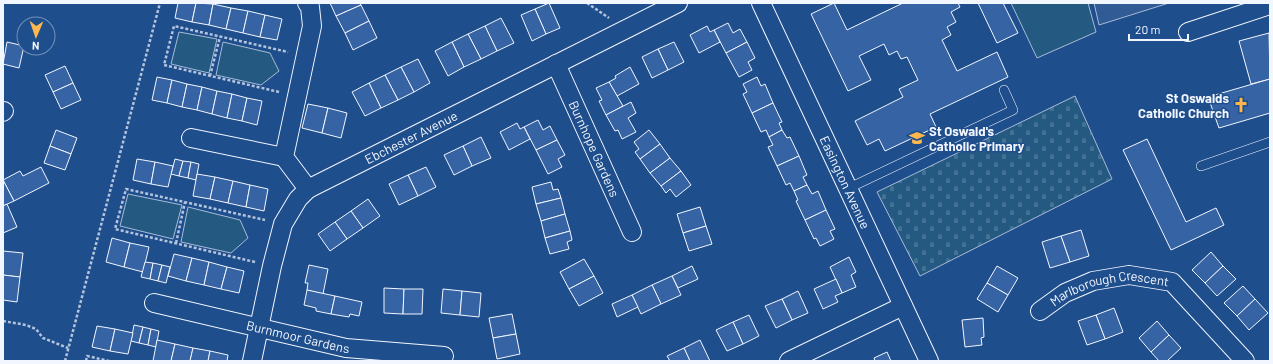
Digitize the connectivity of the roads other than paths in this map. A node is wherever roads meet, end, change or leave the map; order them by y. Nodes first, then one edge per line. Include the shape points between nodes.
1 (307, 3) edge
2 (678, 3) edge
3 (761, 3) edge
4 (1270, 5) edge
5 (1188, 32) dead end
6 (556, 64) junction
7 (1004, 90) dead end
8 (191, 138) dead end
9 (1270, 142) edge
10 (284, 156) junction
11 (1201, 166) dead end
12 (308, 189) junction
13 (848, 189) junction
14 (632, 232) dead end
15 (154, 303) dead end
16 (902, 306) junction
17 (1040, 311) dead end
18 (260, 329) junction
19 (444, 356) dead end
20 (252, 361) edge
21 (789, 361) edge
22 (929, 361) edge
23 (1245, 361) edge

1 - 10 street via 310,7 312,26
2 - 6 street, Ebchester Avenue
3 - 13 street, Easington Avenue
4 - 5 street
6 - 12 street, Ebchester Avenue
6 - 14 street, Burnhope Gardens
7 - 13 lane via 1013,110
8 - 10 street
9 - 11 lane
10 - 12 street
12 - 18 street, Ebchester Avenue via 298,199 283,224
13 - 16 street, Easington Avenue
15 - 18 street, Burnmoor Gardens
16 - 21 street
16 - 22 street, Easington Avenue
17 - 23 street, Marlborough Crescent via 1064,293 1093,281 1129,275 1172,282
18 - 19 street, Burnmoor Gardens via 346,348
18 - 20 street, Ebchester Avenue

